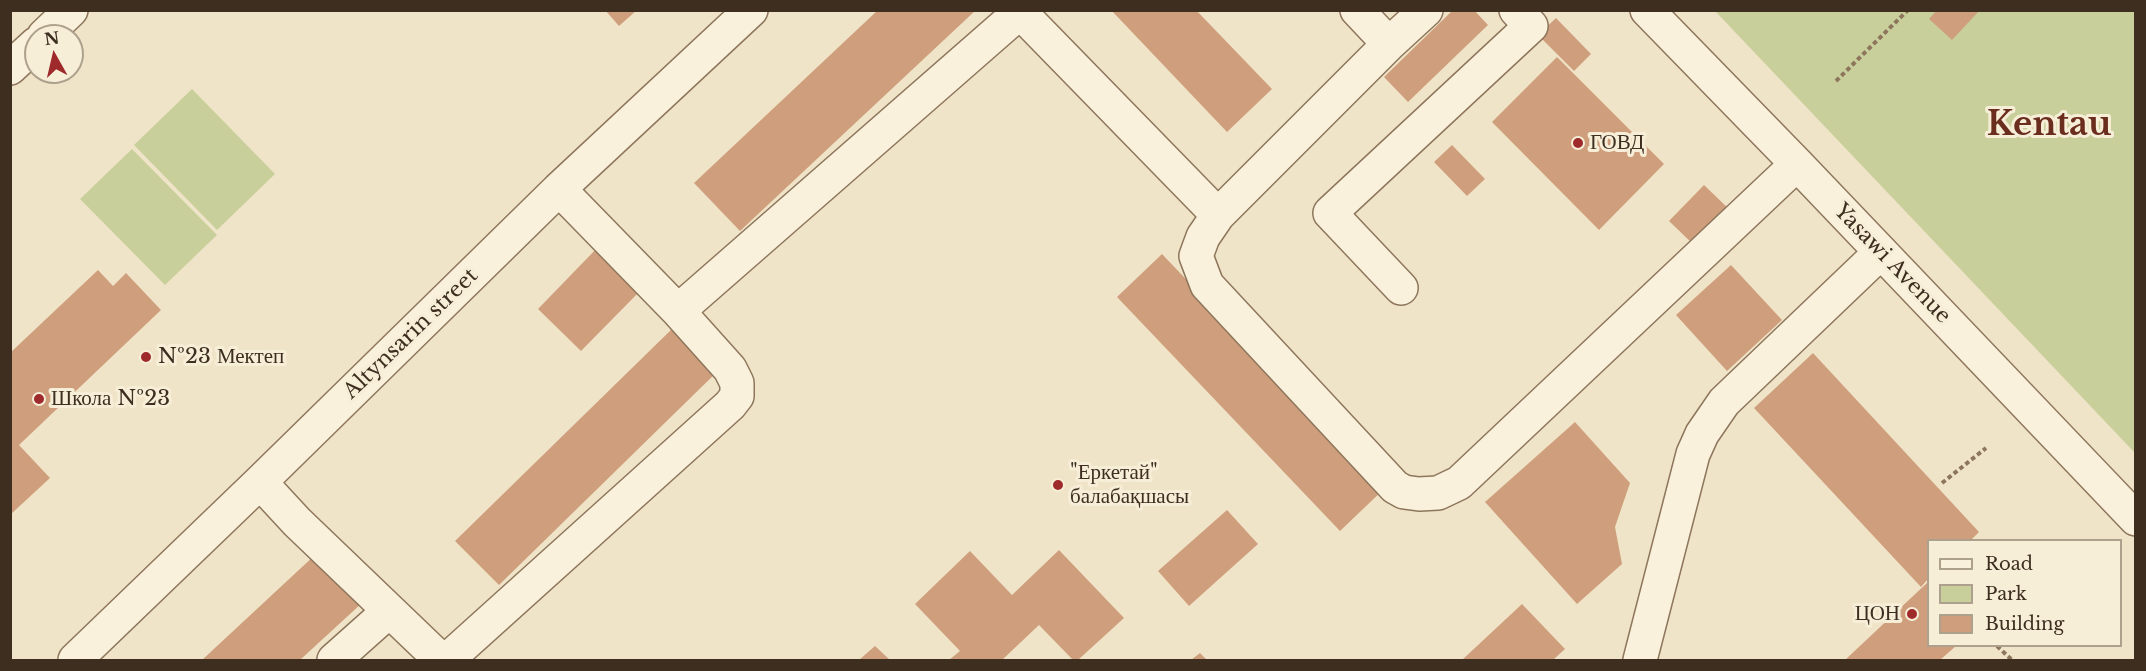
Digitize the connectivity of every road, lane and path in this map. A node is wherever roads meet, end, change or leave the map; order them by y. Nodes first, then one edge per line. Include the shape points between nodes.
1 (71, 10) edge
2 (751, 10) edge
3 (1357, 10) edge
4 (1425, 10) edge
5 (1516, 10) edge
6 (1647, 10) edge
7 (1019, 11) edge
8 (1906, 12) edge
9 (56, 24) edge
10 (1389, 44) junction
11 (24, 55) edge
12 (10, 68) edge
13 (1836, 81) dead end
14 (1797, 164) junction
15 (559, 189) junction
16 (1218, 215) junction
17 (1881, 252) junction
18 (1401, 288) dead end
19 (678, 311) junction
20 (1986, 448) dead end
21 (260, 482) junction
22 (1942, 483) dead end
23 (2136, 519) edge
24 (389, 611) junction
25 (1999, 647) edge
26 (75, 660) edge
27 (334, 660) edge
28 (441, 660) edge
29 (447, 660) edge
30 (1640, 660) edge
31 (2012, 660) edge

1 - 9 street
2 - 15 street, Altynsarin street
3 - 10 street
4 - 10 street
5 - 18 street via 1531,26 1330,213
6 - 14 street, Yasawi Avenue
7 - 16 street
7 - 19 street
8 - 13 path
10 - 16 street
11 - 12 street
14 - 16 street via 1459,483 1438,493 1404,492 1395,487 1207,285 1196,256
14 - 17 street, Yasawi Avenue
15 - 19 street
15 - 21 street, Altynsarin street
17 - 23 street, Yasawi Avenue
17 - 30 street via 1724,402 1702,434 1693,454
19 - 29 street via 730,369 737,383 736,396
20 - 22 path
21 - 24 street
21 - 26 street, Altynsarin street
24 - 27 street
24 - 28 street
25 - 31 path

